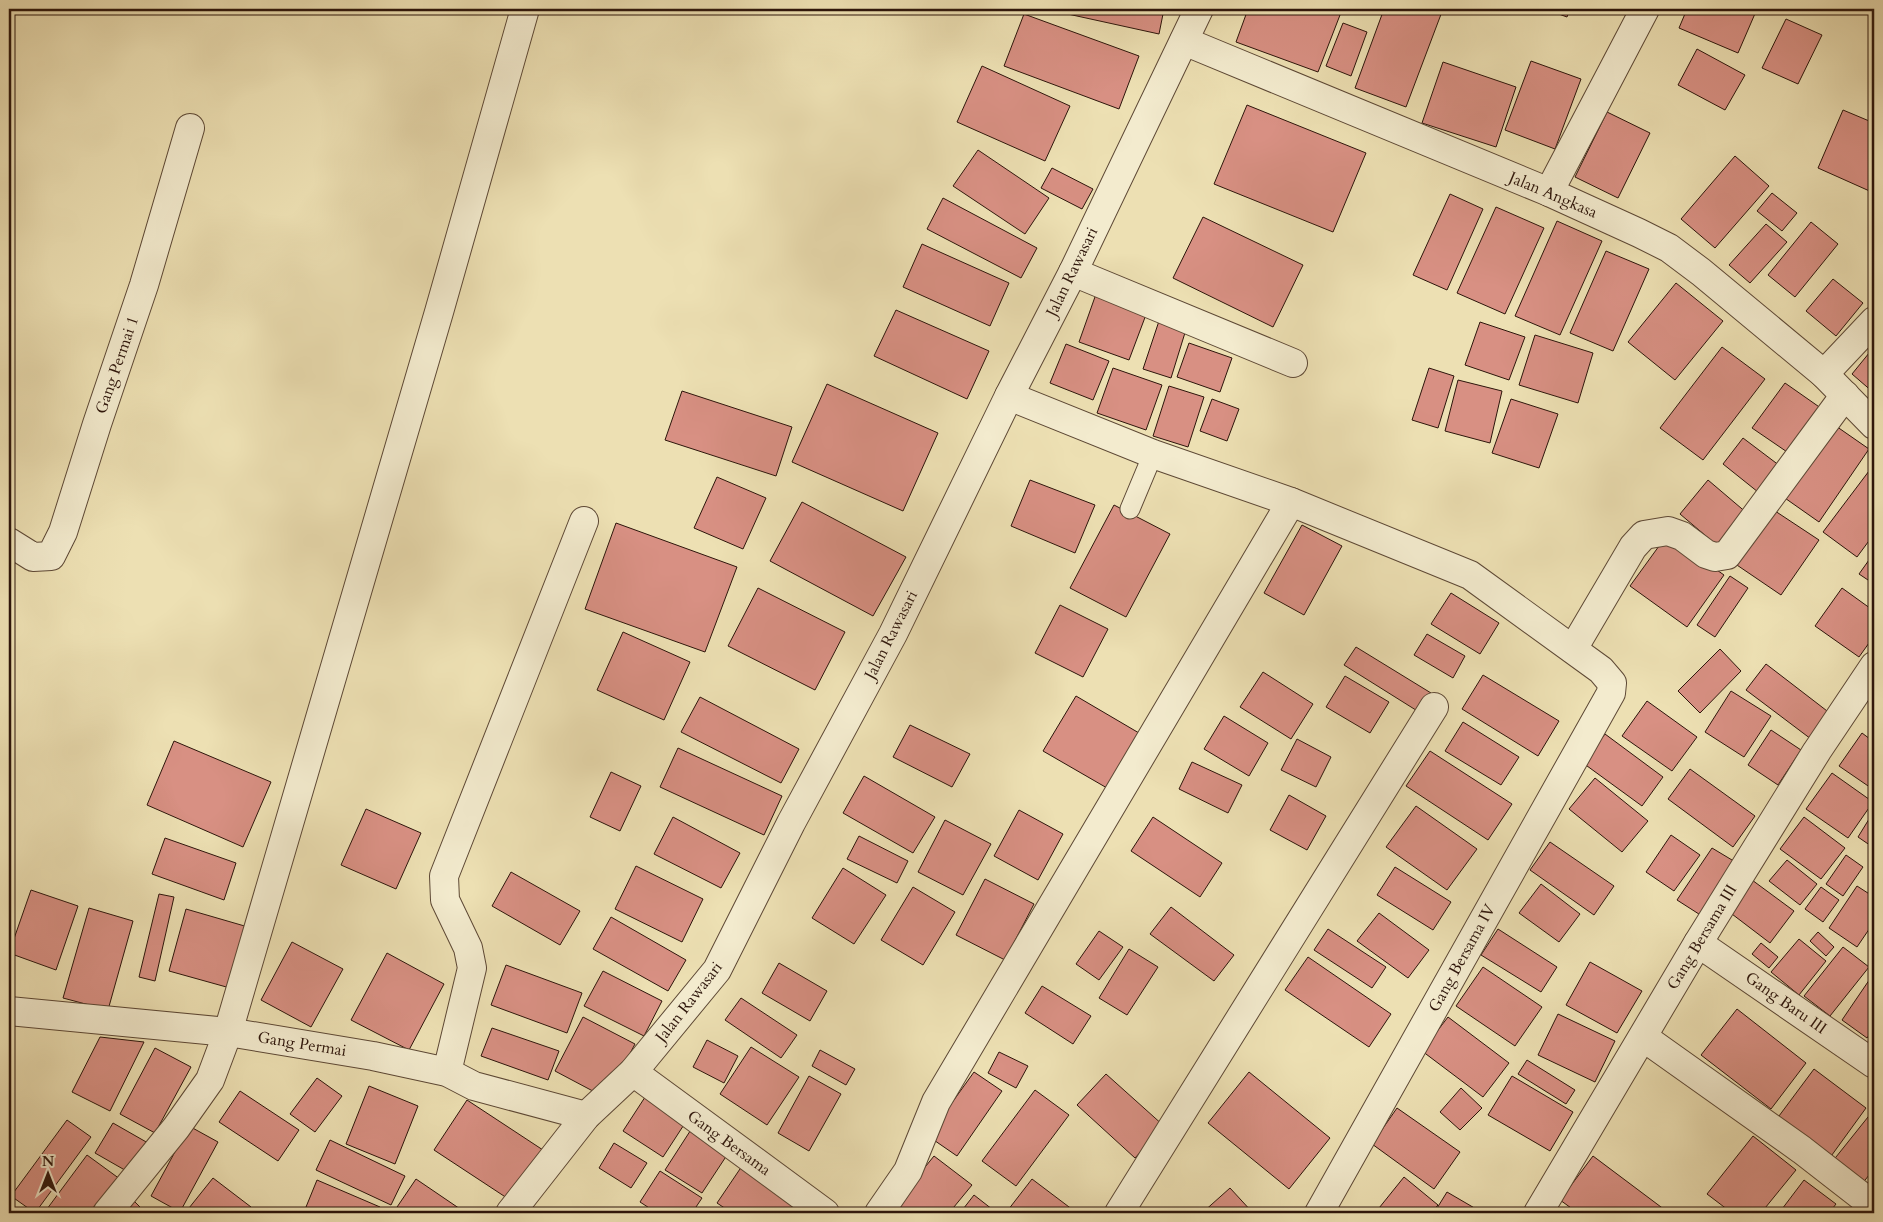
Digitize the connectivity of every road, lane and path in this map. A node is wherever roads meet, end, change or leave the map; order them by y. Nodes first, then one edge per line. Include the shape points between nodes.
1 (525, 9) edge
2 (1199, 9) edge
3 (1646, 9) edge
4 (1184, 41) junction
5 (190, 128) dead end
6 (1549, 192) junction
7 (1073, 272) junction
8 (1874, 321) edge
9 (1294, 363) dead end
10 (1824, 374) junction
11 (1845, 395) junction
12 (1009, 396) junction
13 (1874, 425) edge
14 (1153, 454) junction
15 (1291, 502) junction
16 (1130, 509) dead end
17 (584, 521) dead end
18 (9, 542) edge
19 (1573, 649) junction
20 (1874, 666) edge
21 (1867, 695) edge
22 (1434, 707) dead end
23 (1698, 943) junction
24 (9, 1012) edge
25 (228, 1032) junction
26 (1643, 1037) junction
27 (1874, 1064) edge
28 (447, 1072) junction
29 (633, 1072) junction
30 (586, 1116) junction
31 (1874, 1206) edge
32 (106, 1213) edge
33 (510, 1213) edge
34 (822, 1213) edge
35 (879, 1213) edge
36 (1119, 1213) edge
37 (1319, 1213) edge
38 (1538, 1213) edge

1 - 25 street
2 - 4 street, Jalan Rawasari
3 - 6 street
4 - 6 street, Jalan Angkasa
4 - 7 street, Jalan Rawasari
5 - 18 street, Gang Permai 1 via 144,285 60,540 51,556 33,557
6 - 10 street, Jalan Angkasa via 1669,248
7 - 9 street
7 - 12 street, Jalan Rawasari
8 - 10 street
10 - 11 street, Jalan Angkasa
11 - 13 street, Jalan Angkasa
11 - 19 street via 1727,555 1716,557 1706,554 1682,536 1668,531 1644,535 1633,547
12 - 14 street
12 - 29 street, Jalan Rawasari via 893,634 716,970
14 - 15 street
14 - 16 lane
15 - 19 street via 1470,575
15 - 35 street via 936,1102 908,1171
17 - 28 street via 444,876 445,900 468,948 472,968
19 - 37 street, Gang Bersama IV via 1601,670 1612,683 1611,693
20 - 21 street, Gang Bersama III
21 - 23 street, Gang Bersama III via 1817,752
22 - 36 street
23 - 26 street, Gang Bersama III
23 - 27 street, Gang Baru III
24 - 25 street, Gang Permai
25 - 28 street, Gang Permai
25 - 32 street via 210,1080 176,1128
26 - 31 street via 1802,1150
26 - 38 street, Gang Bersama III
28 - 30 street, Gang Permai via 474,1086
29 - 30 street, Jalan Rawasari
29 - 34 street, Gang Bersama
30 - 33 street, Jalan Rawasari

